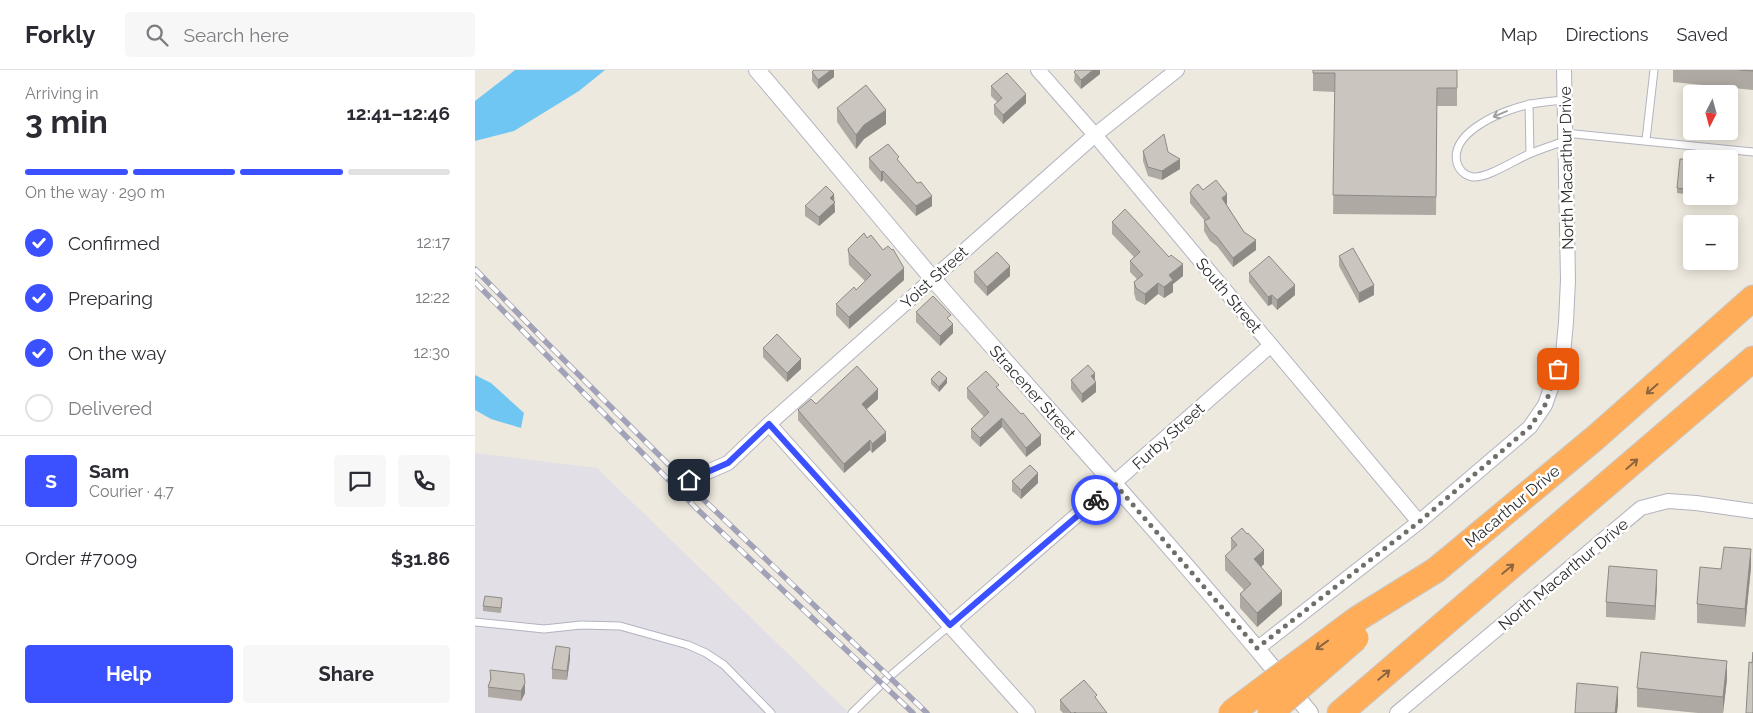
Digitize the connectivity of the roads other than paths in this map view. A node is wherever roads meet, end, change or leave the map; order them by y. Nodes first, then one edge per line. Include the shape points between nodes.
1 (757, 70) edge
2 (1038, 70) edge
3 (1177, 70) edge
4 (1564, 70) edge
5 (1655, 70) edge
6 (1565, 100) junction
7 (1529, 104) junction
8 (1095, 135) junction
9 (1565, 137) junction
10 (1646, 140) junction
11 (1753, 152) edge
12 (1530, 153) junction
13 (933, 278) junction
14 (1753, 284) edge
15 (1753, 298) edge
16 (1271, 345) junction
17 (1753, 359) edge
18 (1753, 366) edge
19 (1676, 368) junction
20 (1725, 384) junction
21 (769, 424) junction
22 (689, 480) dead end
23 (1114, 483) junction
24 (1753, 511) edge
25 (1419, 522) junction
26 (1436, 570) junction
27 (475, 622) edge
28 (950, 625) junction
29 (1257, 648) junction
30 (1343, 711) edge
31 (771, 713) edge
32 (851, 713) edge
33 (1028, 713) edge
34 (1231, 713) edge
35 (1270, 713) edge
36 (1310, 713) edge
37 (1397, 713) edge

1 - 13 street, Stracener Street
2 - 8 street, South Street
3 - 8 street, Yoist Street
4 - 6 street, North Macarthur Drive
5 - 10 lane
6 - 7 lane
6 - 9 street, North Macarthur Drive
7 - 12 lane
7 -> 12 lane via 1499,114 1468,133 1459,145 1456,157 1463,174 1473,177 1483,176
8 - 13 street, Yoist Street
8 - 16 street, South Street
9 - 10 lane
9 - 12 lane
9 - 25 street, North Macarthur Drive via 1567,288 1563,354 1553,384 1545,405 1530,427
10 - 11 lane
13 - 21 street, Yoist Street
13 - 23 street, Stracener Street
14 - 19 highway
15 - 19 highway, Macarthur Drive
16 - 23 street, Furby Street
16 - 25 street, South Street
17 - 20 highway
18 - 20 highway
19 -> 26 highway, Macarthur Drive
30 -> 20 highway
21 - 22 street, Yoist Street via 728,463
21 - 28 street
23 - 28 street, Furby Street
23 - 29 street, Stracener Street
24 - 37 street, North Macarthur Drive via 1668,501 1641,508
25 - 29 street, North Macarthur Drive
26 -> 34 highway, bridge via 1357,619
26 - 35 highway, Macarthur Drive, bridge
27 - 31 lane via 545,629 581,625 620,626 688,645 724,665
28 - 32 lane
28 - 33 street
29 - 36 street, Stracener Street

